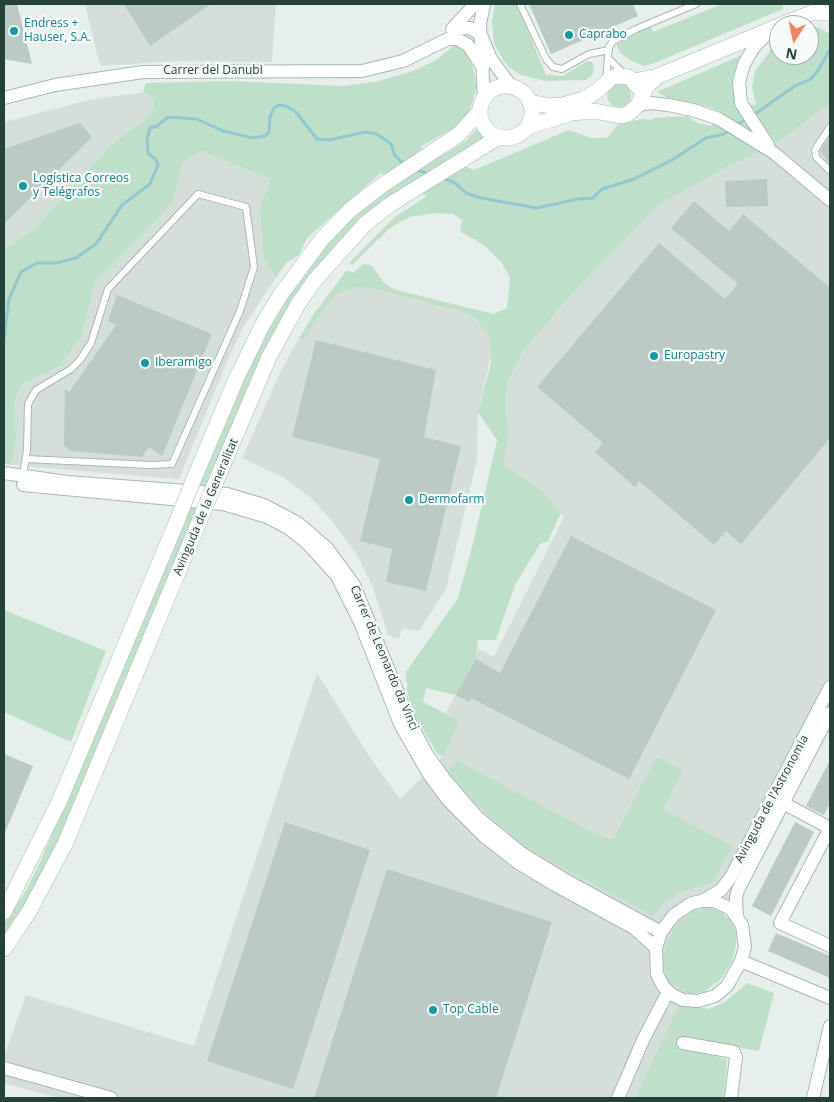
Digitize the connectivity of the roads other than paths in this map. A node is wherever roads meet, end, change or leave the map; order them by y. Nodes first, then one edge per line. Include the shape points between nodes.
1 (476, 4) edge
2 (484, 4) edge
3 (520, 4) edge
4 (696, 4) edge
5 (811, 9) edge
6 (827, 11) edge
7 (799, 15) edge
8 (452, 29) junction
9 (769, 30) edge
10 (769, 34) edge
11 (481, 35) junction
12 (608, 50) junction
13 (422, 52) junction
14 (608, 58) junction
15 (482, 68) junction
16 (658, 76) junction
17 (631, 79) junction
18 (606, 81) junction
19 (512, 86) junction
20 (4, 98) edge
21 (639, 101) junction
22 (530, 102) junction
23 (482, 104) junction
24 (830, 126) edge
25 (528, 127) junction
26 (752, 133) junction
27 (499, 137) junction
28 (830, 171) edge
29 (830, 200) edge
30 (26, 459) junction
31 (4, 473) edge
32 (23, 476) junction
33 (4, 481) edge
34 (830, 687) edge
35 (830, 713) edge
36 (783, 803) junction
37 (830, 828) edge
38 (702, 901) junction
39 (4, 912) edge
40 (737, 917) junction
41 (661, 932) junction
42 (830, 946) edge
43 (656, 948) junction
44 (4, 949) edge
45 (741, 961) junction
46 (668, 992) junction
47 (830, 998) edge
48 (830, 1026) edge
49 (683, 1042) dead end
50 (4, 1068) edge
51 (111, 1098) edge
52 (618, 1098) edge
53 (730, 1098) edge
54 (813, 1098) edge

1 - 8 street, Carrer del Danubi
2 - 11 street, Carrer del Danubi
3 - 12 lane via 546,60 553,68 562,69 589,54
4 - 12 lane via 622,36 613,41
5 - 6 street
5 - 7 street
8 - 11 street via 470,28
8 - 13 street, Carrer del Danubi
9 - 16 street
10 - 26 street via 754,47 744,64 740,82 741,103
11 - 15 street, Carrer del Danubi
11 - 19 street, Carrer del Danubi via 491,59
12 - 14 lane
13 - 15 street, Carrer del Danubi via 443,41 457,39 473,50
13 - 20 street, Carrer del Danubi via 396,64 362,71 143,72 55,85
14 - 17 lane
14 - 18 lane
15 - 23 street, Carrer del Danubi
16 - 17 street
16 - 21 street via 647,86
17 - 18 street via 616,76
17 - 21 street
18 - 22 street via 598,91 584,99 563,105
19 - 22 street via 523,92
19 - 23 street via 496,88
21 - 25 street via 628,114 621,116 594,111 572,113
21 - 26 street via 693,110
22 - 25 street via 532,114
23 - 27 street via 481,118 487,130
23 - 39 street, Avinguda de la Generalitat, bridge via 458,135 350,210 322,239 281,294 247,356 59,802
24 - 28 lane via 815,150 816,157
25 - 27 street via 515,136
26 - 29 street
27 - 44 street, Avinguda de la Generalitat, bridge via 404,195 366,223 298,304 269,357 65,844 29,912
30 - 30 lane via 28,404 36,390 80,360 91,343 108,289 198,194 246,206 254,267 240,311 172,464
30 - 32 lane
31 - 32 street, Carrer de Leonardo da Vinci
32 - 41 street, Carrer de Leonardo da Vinci via 227,494 264,505 298,523 327,548 354,585 426,753 477,817 520,852
33 - 43 street, Carrer de Leonardo da Vinci via 56,490 223,504 267,517 288,528 323,558 344,588 400,724 428,773 448,798 485,837 517,862 634,928
34 - 38 street, Avinguda de l'Astronomia via 731,877 720,890
35 - 36 street, Avinguda de l'Astronomia
36 - 37 street
36 - 40 street, Avinguda de l'Astronomia via 738,890
37 - 42 street via 780,923
38 - 40 street via 723,904
38 - 41 street via 681,909
40 - 45 street via 745,936
41 - 43 street
43 - 46 street via 657,974
45 - 46 street via 727,986 714,996 690,1001
45 - 47 street
46 - 52 street
48 - 54 street
49 - 53 street via 734,1052
50 - 51 street

